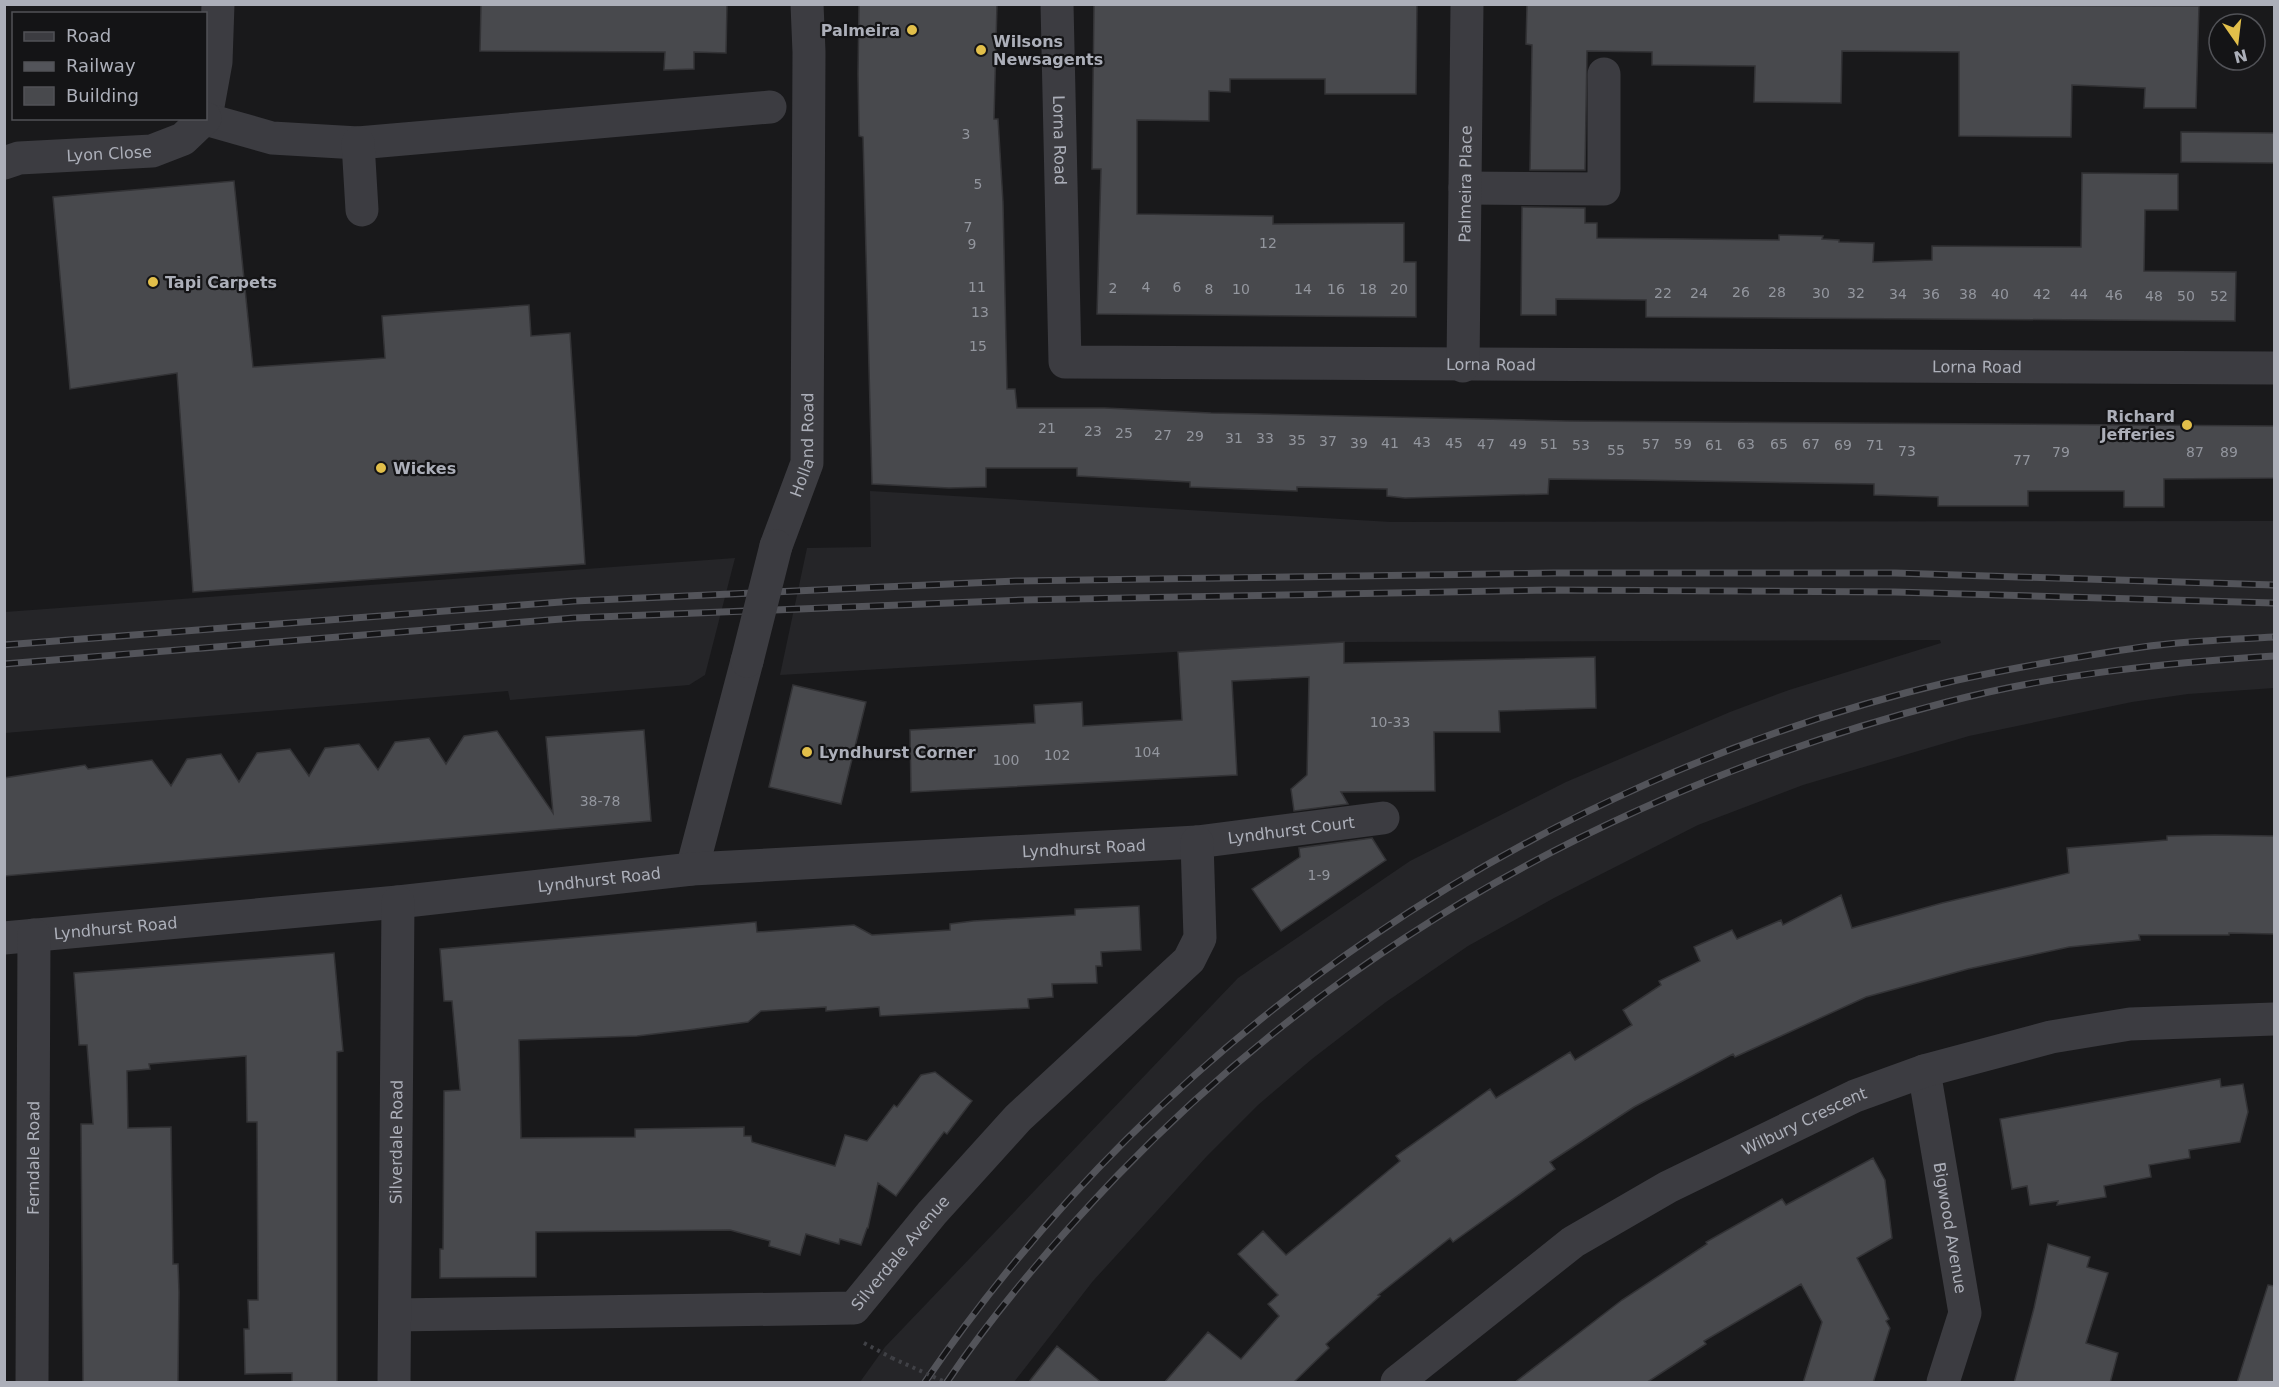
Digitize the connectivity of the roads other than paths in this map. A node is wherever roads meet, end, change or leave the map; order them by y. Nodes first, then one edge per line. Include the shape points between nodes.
1 (218, 4) edge
2 (807, 4) edge
3 (1057, 4) edge
4 (1467, 4) edge
5 (1604, 74) dead end
6 (770, 107) dead end
7 (207, 108) edge
8 (207, 119) edge
9 (203, 120) edge
10 (358, 143) junction
11 (4, 163) edge
12 (1465, 188) junction
13 (362, 210) dead end
14 (1463, 366) junction
15 (2274, 368) edge
16 (1383, 818) dead end
17 (1197, 842) junction
18 (692, 869) junction
19 (398, 902) junction
20 (19, 937) edge
21 (2274, 1019) edge
22 (1924, 1071) junction
23 (395, 1315) junction
24 (32, 1383) edge
25 (394, 1383) edge
26 (1397, 1383) edge
27 (1943, 1383) edge

1 - 7 street via 216,62
2 - 18 street, Holland Road, bridge via 807,463 776,546
3 - 14 street, Lorna Road via 1065,362
4 - 12 street, Palmeira Place
5 - 12 street via 1604,189
6 - 10 street
8 - 10 street via 272,138
9 - 11 street, Lyon Close via 183,139 153,151 19,158
10 - 13 street
12 - 14 street, Palmeira Place
14 - 15 street, Lorna Road
16 - 17 street, Lyndhurst Court
17 - 18 street, Lyndhurst Road
17 - 23 street, Silverdale Avenue via 1200,938 1189,960 1018,1118 932,1213 854,1308
18 - 19 street, Lyndhurst Road
19 - 20 street, Lyndhurst Road
19 - 23 street, Silverdale Road
20 - 24 street, Ferndale Road
21 - 22 street, Wilbury Crescent via 2130,1024 2051,1037
22 - 26 street, Wilbury Crescent via 1855,1096 1751,1145 1573,1242
22 - 27 street, Bigwood Avenue via 1965,1313
23 - 25 street, Silverdale Road

